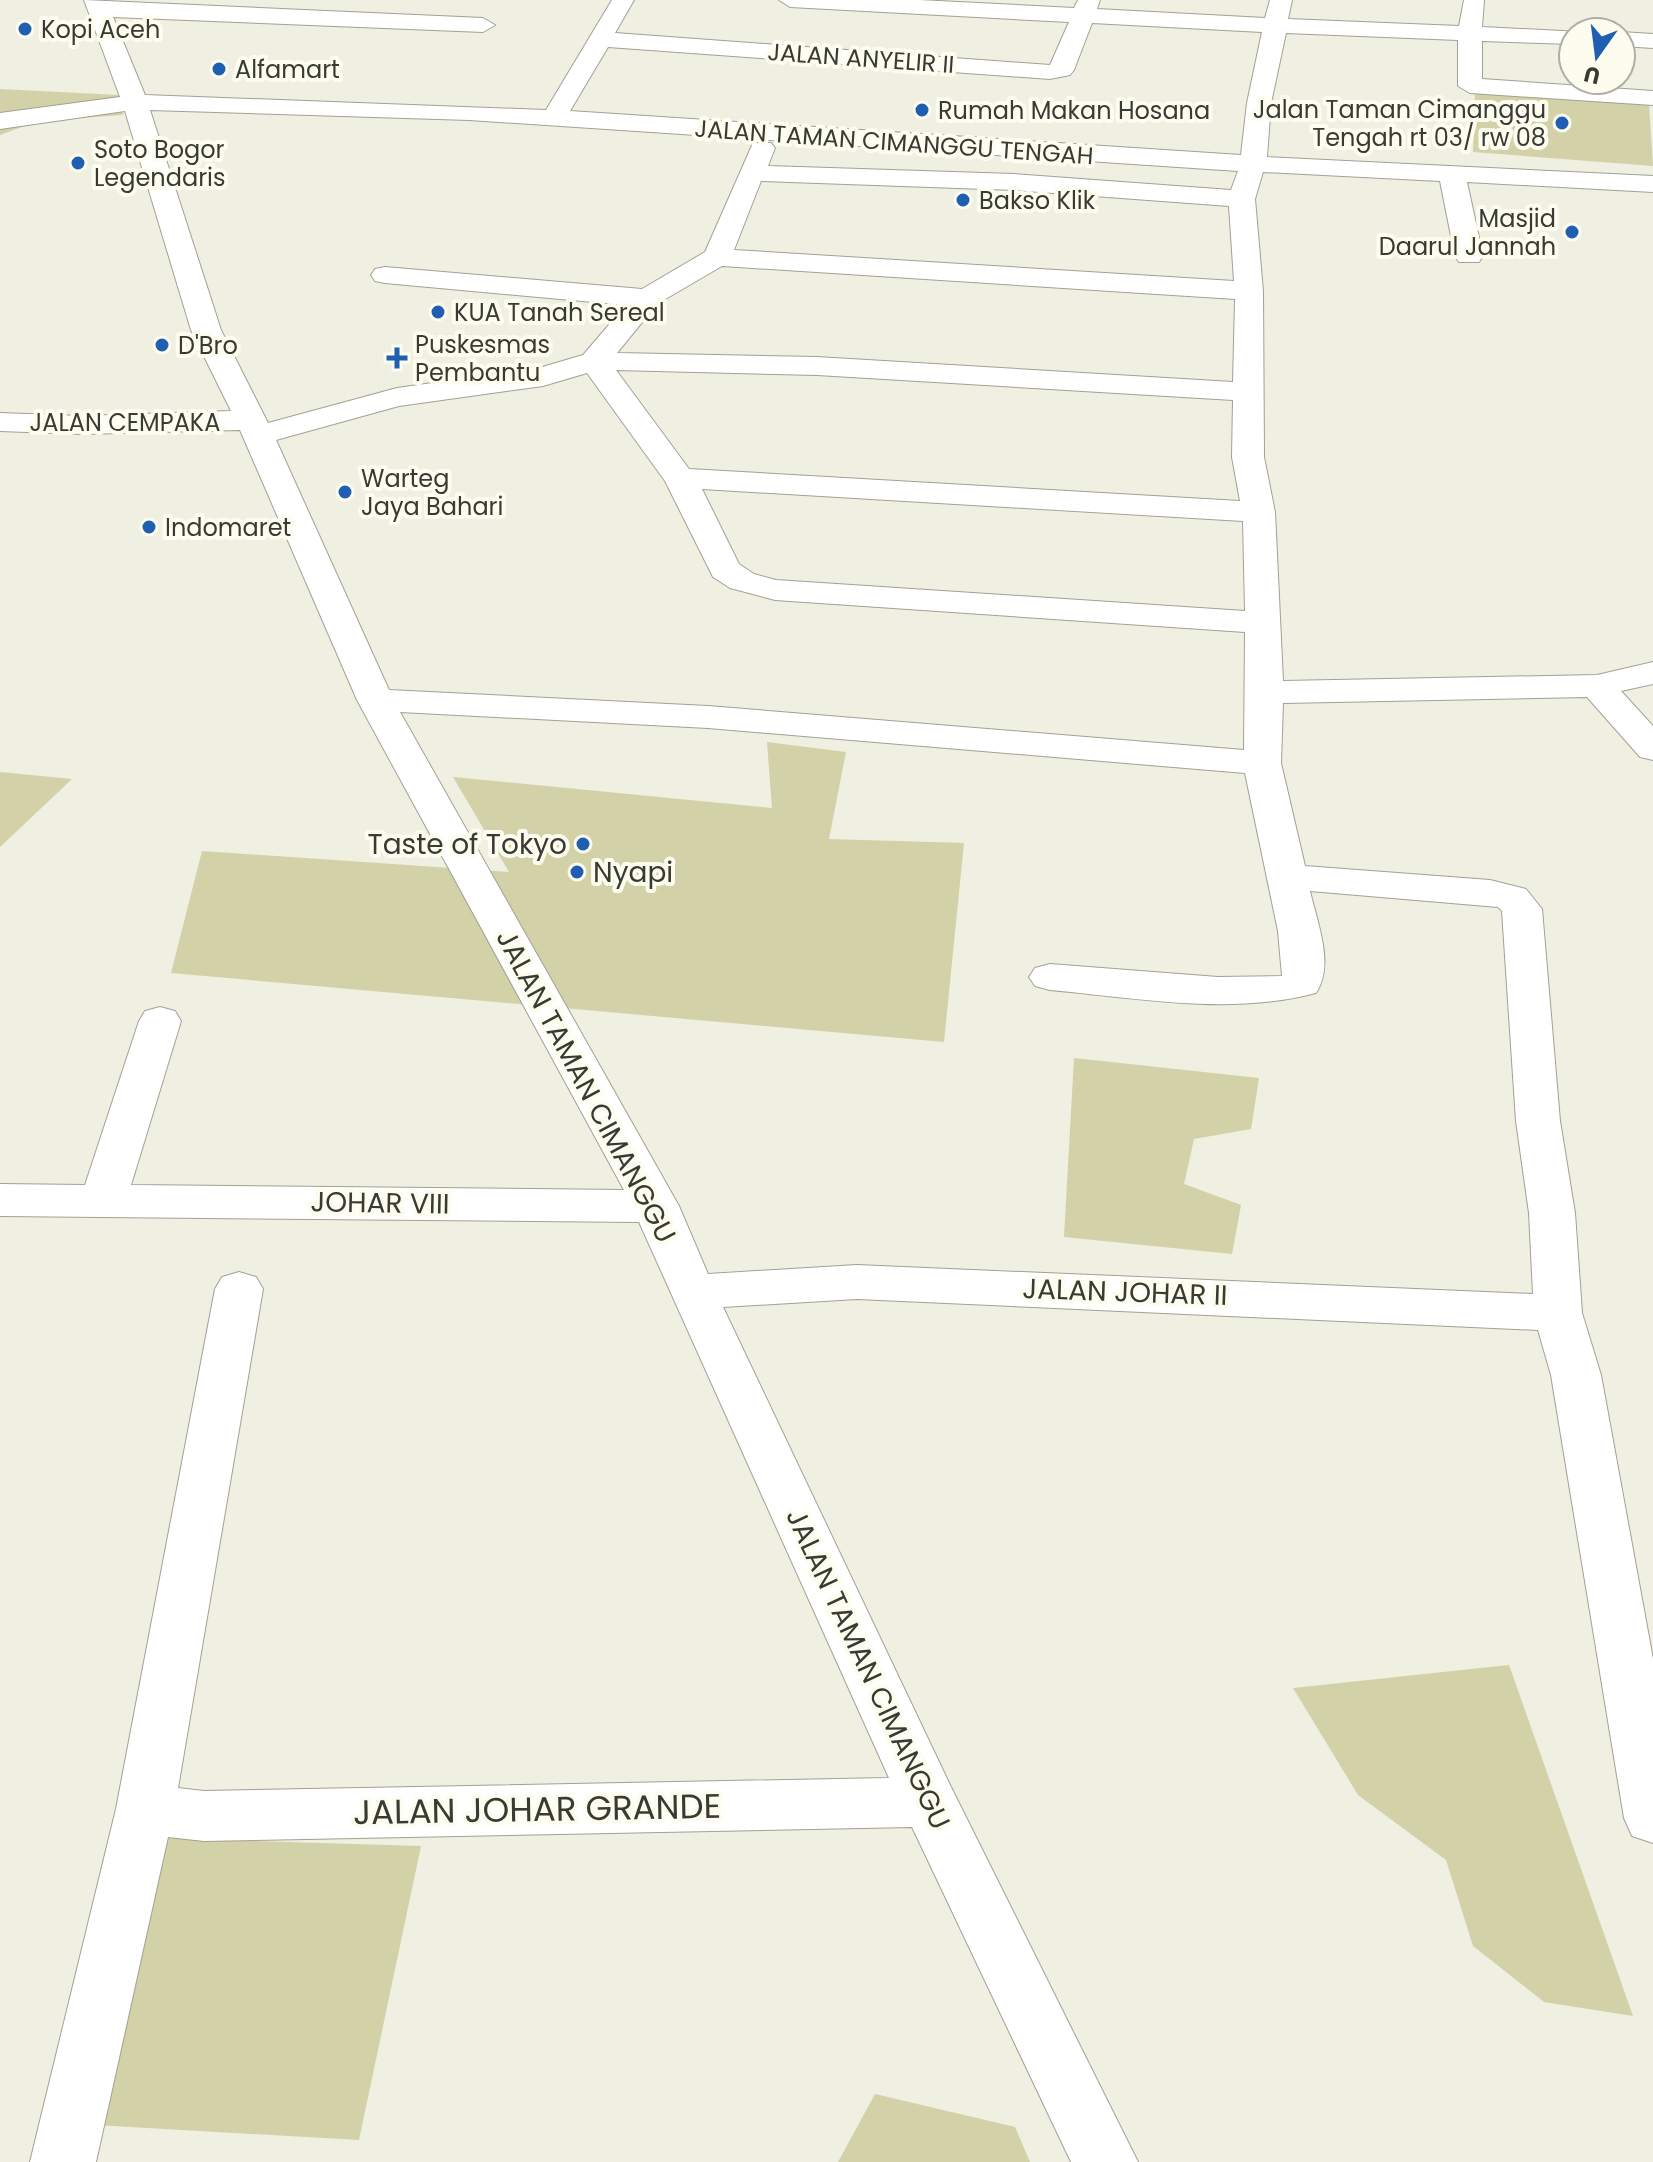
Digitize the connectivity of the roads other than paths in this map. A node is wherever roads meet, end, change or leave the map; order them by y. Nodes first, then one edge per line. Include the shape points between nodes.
1 (623, 0) edge
2 (790, 0) edge
3 (1281, 0) edge
4 (1475, 0) edge
5 (97, 5) edge
6 (1086, 8) edge
7 (483, 25) dead end
8 (1277, 26) junction
9 (1470, 30) junction
10 (1557, 36) edge
11 (602, 39) junction
12 (1653, 98) edge
13 (135, 102) junction
14 (555, 116) junction
15 (0, 121) edge
16 (768, 135) junction
17 (1253, 163) junction
18 (752, 173) junction
19 (1452, 176) junction
20 (1653, 184) edge
21 (1242, 199) junction
22 (1469, 256) dead end
23 (717, 257) junction
24 (385, 275) dead end
25 (1249, 291) junction
26 (647, 298) junction
27 (594, 361) junction
28 (1247, 392) junction
29 (0, 422) edge
30 (254, 428) junction
31 (680, 478) junction
32 (1259, 512) junction
33 (1261, 623) junction
34 (1653, 673) edge
35 (1597, 686) junction
36 (1265, 692) junction
37 (375, 700) junction
38 (1653, 749) edge
39 (1262, 763) junction
40 (1285, 877) junction
41 (1050, 977) dead end
42 (160, 1021) dead end
43 (0, 1200) edge
44 (103, 1200) junction
45 (656, 1206) junction
46 (239, 1289) dead end
47 (692, 1292) junction
48 (1558, 1313) junction
49 (929, 1802) junction
50 (145, 1809) junction
51 (1653, 1818) edge
52 (63, 2162) edge
53 (1105, 2162) edge

1 - 11 street
2 - 6 street
3 - 8 street
4 - 9 street
5 - 7 street
5 - 13 street, JALAN TAMAN CIMANGGU
6 - 8 street
6 - 11 street, JALAN ANYELIR II via 1065,65 1050,72
8 - 9 street
8 - 17 street via 1259,103
9 - 10 street
9 - 12 street via 1470,86
11 - 14 street
13 - 14 street, JALAN TAMAN CIMANGGU TENGAH
13 - 15 street, JALAN TAMAN CIMANGGU TENGAH
13 - 30 street, JALAN TAMAN CIMANGGU via 206,330
14 - 16 street, JALAN TAMAN CIMANGGU TENGAH
16 - 17 street, JALAN TAMAN CIMANGGU TENGAH
16 - 18 street
17 - 19 street, JALAN TAMAN CIMANGGU TENGAH
17 - 21 street
18 - 21 street via 1014,182
18 - 23 street
19 - 20 street, JALAN TAMAN CIMANGGU TENGAH
19 - 22 street
21 - 25 street
23 - 25 street
23 - 26 street
24 - 26 street
25 - 28 street
26 - 27 street
27 - 28 street via 817,366
27 - 30 street, JALAN CEMPAKA via 543,377 397,397
27 - 31 street
28 - 32 street via 1248,457
29 - 30 street, JALAN CEMPAKA
30 - 37 street, JALAN TAMAN CIMANGGU
31 - 32 street
31 - 33 street via 725,570 757,586
32 - 33 street
33 - 36 street
34 - 35 street
35 - 36 street
35 - 38 street
36 - 39 street
37 - 39 street via 914,733
37 - 45 street, JALAN TAMAN CIMANGGU
39 - 40 street
40 - 41 street via 1304,968 1301,984 1287,990
40 - 48 street via 1490,892 1512,898 1522,909
42 - 44 street
43 - 44 street, JOHAR VIII
44 - 45 street, JOHAR VIII
45 - 47 street, JALAN TAMAN CIMANGGU
46 - 50 street
47 - 48 street, JALAN JOHAR II via 857,1282
47 - 49 street, JALAN TAMAN CIMANGGU
48 - 51 street via 1576,1375
49 - 50 street, JALAN JOHAR GRANDE via 204,1816
49 - 53 street, JALAN TAMAN CIMANGGU
50 - 52 street

